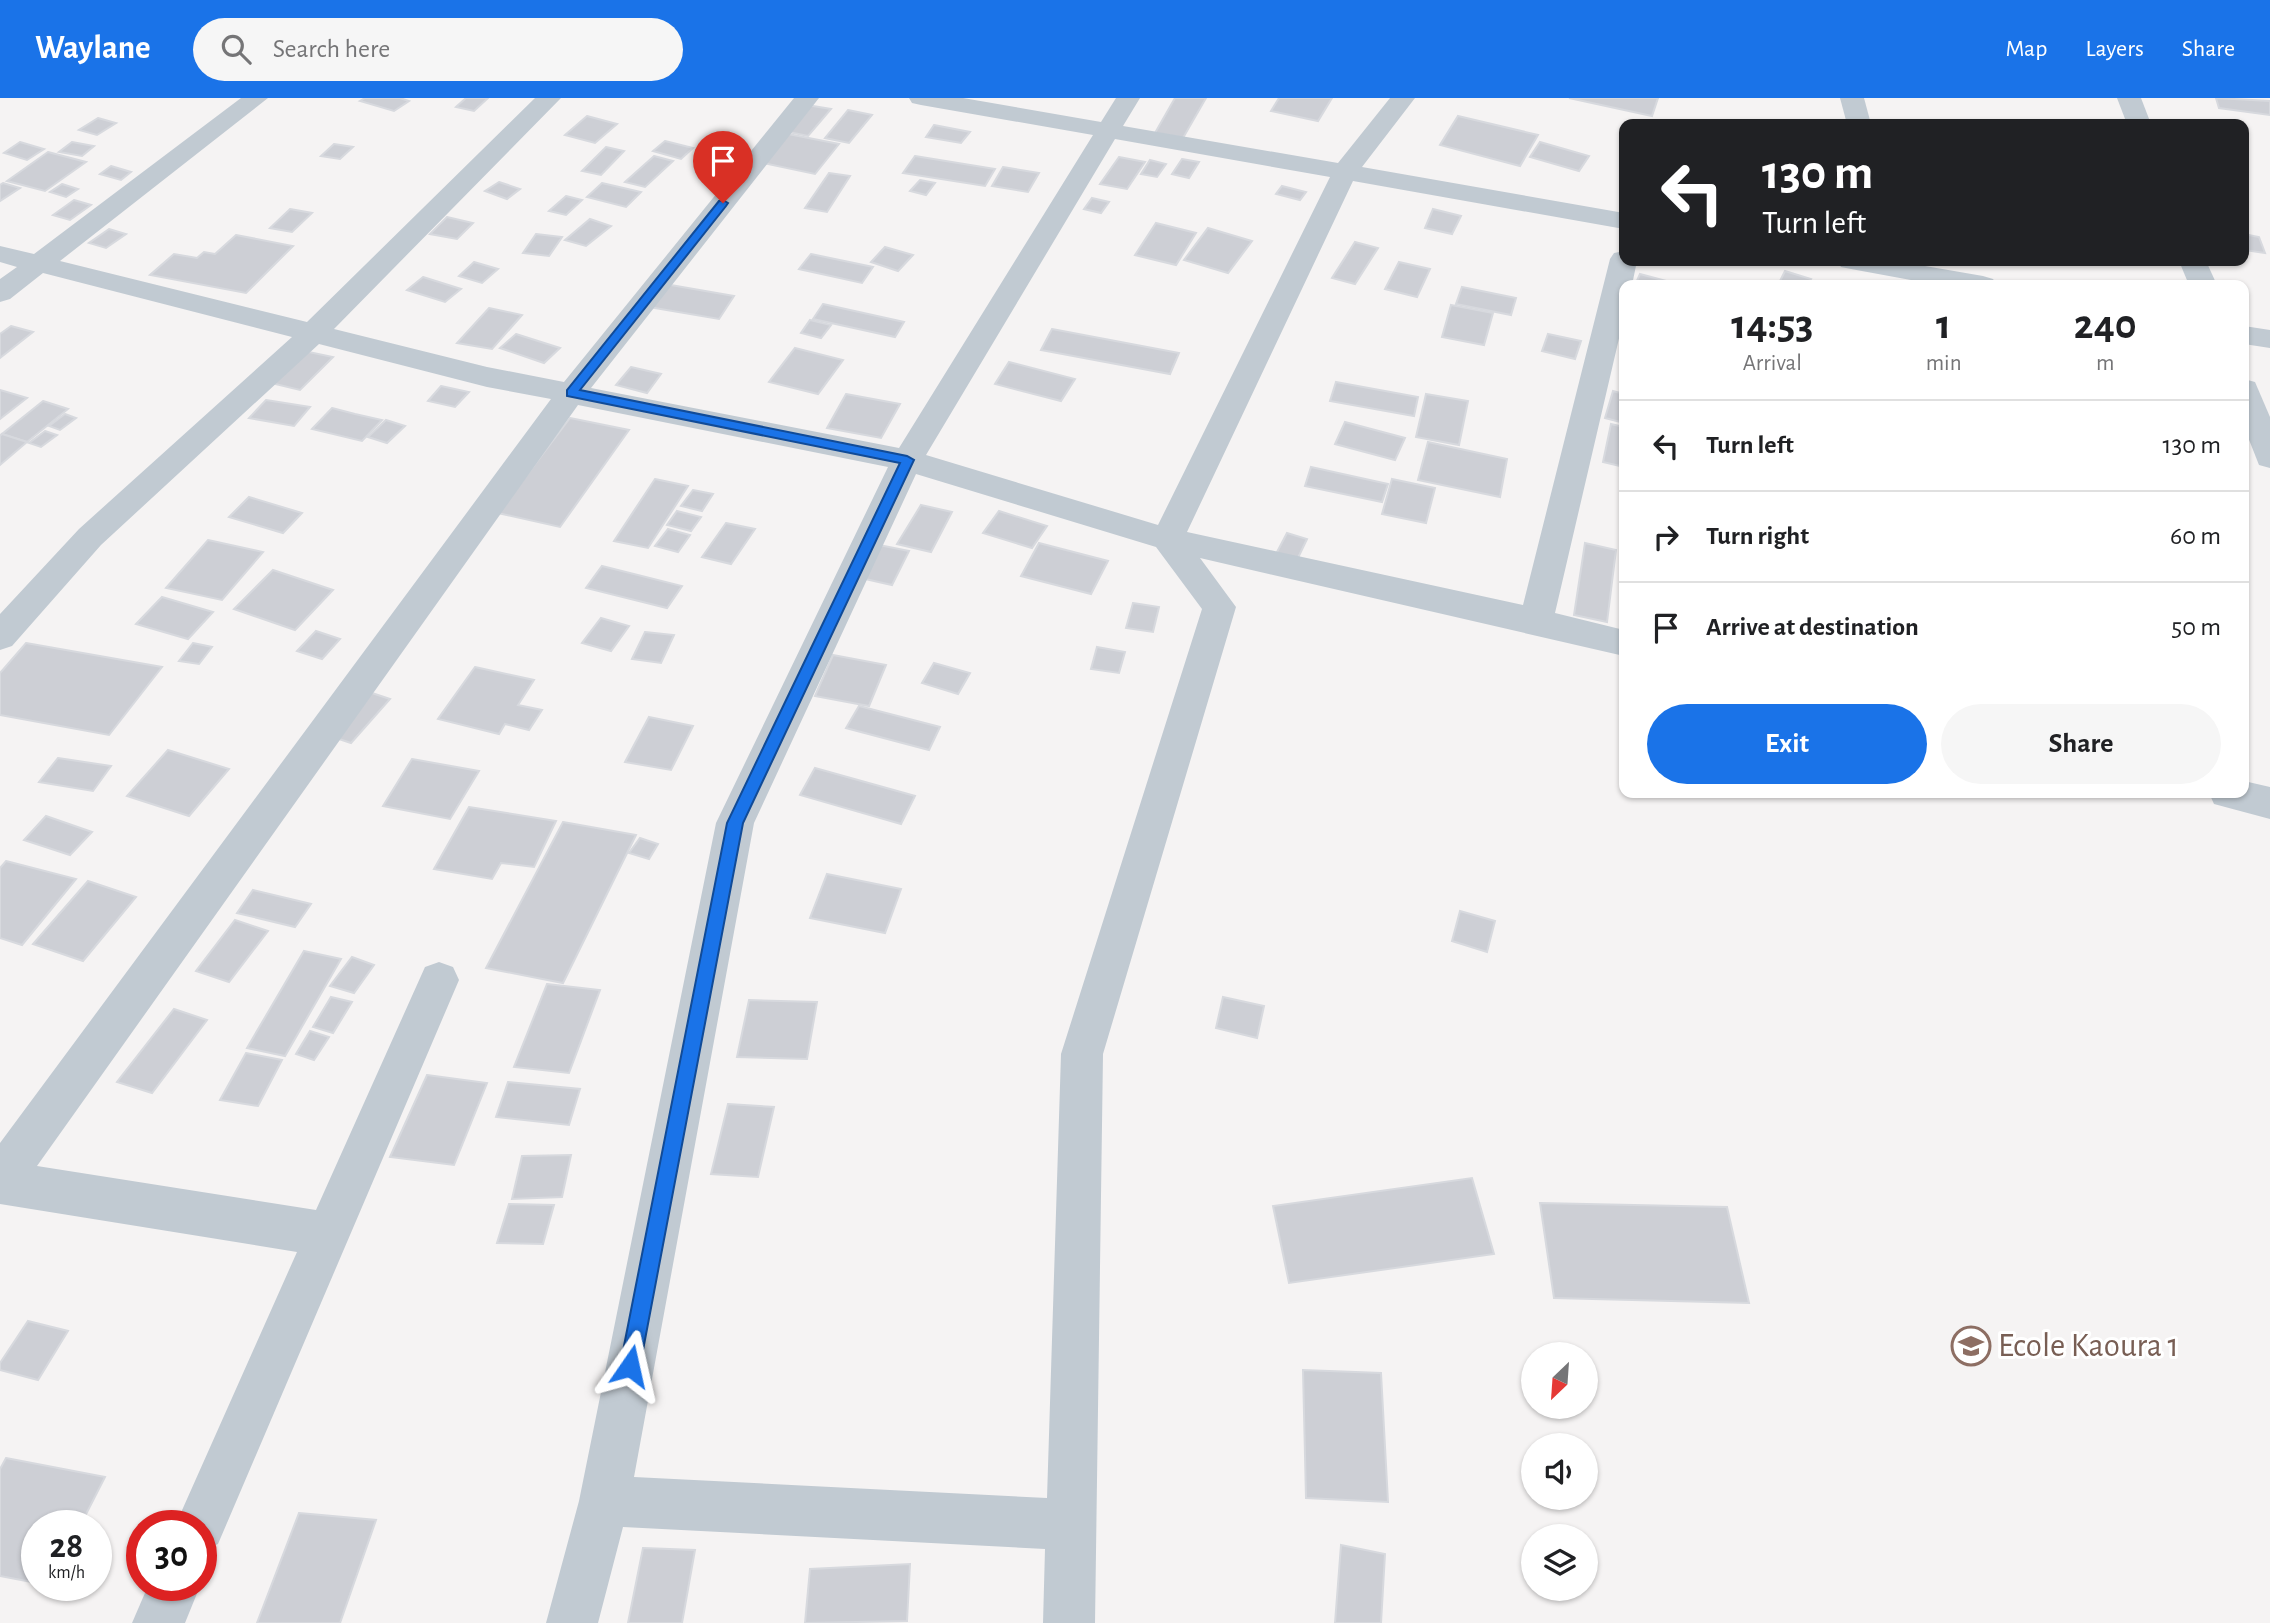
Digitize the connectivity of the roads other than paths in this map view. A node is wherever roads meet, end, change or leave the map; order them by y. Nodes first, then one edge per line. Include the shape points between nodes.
1 (256, 98) edge
2 (549, 98) edge
3 (807, 98) edge
4 (921, 98) edge
5 (1128, 98) edge
6 (1403, 98) edge
7 (1852, 98) edge
8 (2129, 98) edge
9 (1858, 119) edge
10 (2138, 119) edge
11 (1106, 130) junction
12 (1345, 172) junction
13 (1619, 220) edge
14 (0, 254) edge
15 (38, 264) junction
16 (1622, 266) edge
17 (1871, 266) edge
18 (1896, 272) edge
19 (1950, 280) edge
20 (0, 293) edge
21 (313, 333) junction
22 (2249, 336) edge
23 (2270, 339) edge
24 (571, 393) junction
25 (2249, 402) edge
26 (2270, 457) edge
27 (907, 460) junction
28 (1167, 539) junction
29 (1536, 621) junction
30 (0, 637) edge
31 (1619, 642) edge
32 (2248, 798) edge
33 (2270, 803) edge
34 (439, 980) dead end
35 (0, 1181) edge
36 (327, 1234) junction
37 (604, 1502) junction
38 (207, 1510) edge
39 (1072, 1525) junction
40 (168, 1601) edge
41 (158, 1623) edge
42 (572, 1623) edge
43 (1069, 1623) edge

1 - 15 street
2 - 21 street
3 - 24 street
4 - 11 street
5 - 11 street
6 - 12 street
7 - 9 street
8 - 10 street
11 - 12 street
11 - 27 street
12 - 13 street
12 - 28 street
14 - 15 street
15 - 20 street
15 - 21 street
16 - 29 street
17 - 18 street
18 - 19 street
21 - 24 street
21 - 30 street via 90,537
22 - 23 street
24 - 27 street
24 - 35 street
25 - 26 street
27 - 28 street
27 - 37 street via 735,823
28 - 29 street
28 - 39 street via 1219,607 1082,1054
29 - 31 street
32 - 33 street
34 - 36 street
35 - 36 street
36 - 38 street
37 - 39 street
37 - 42 street
39 - 43 street
40 - 41 street

